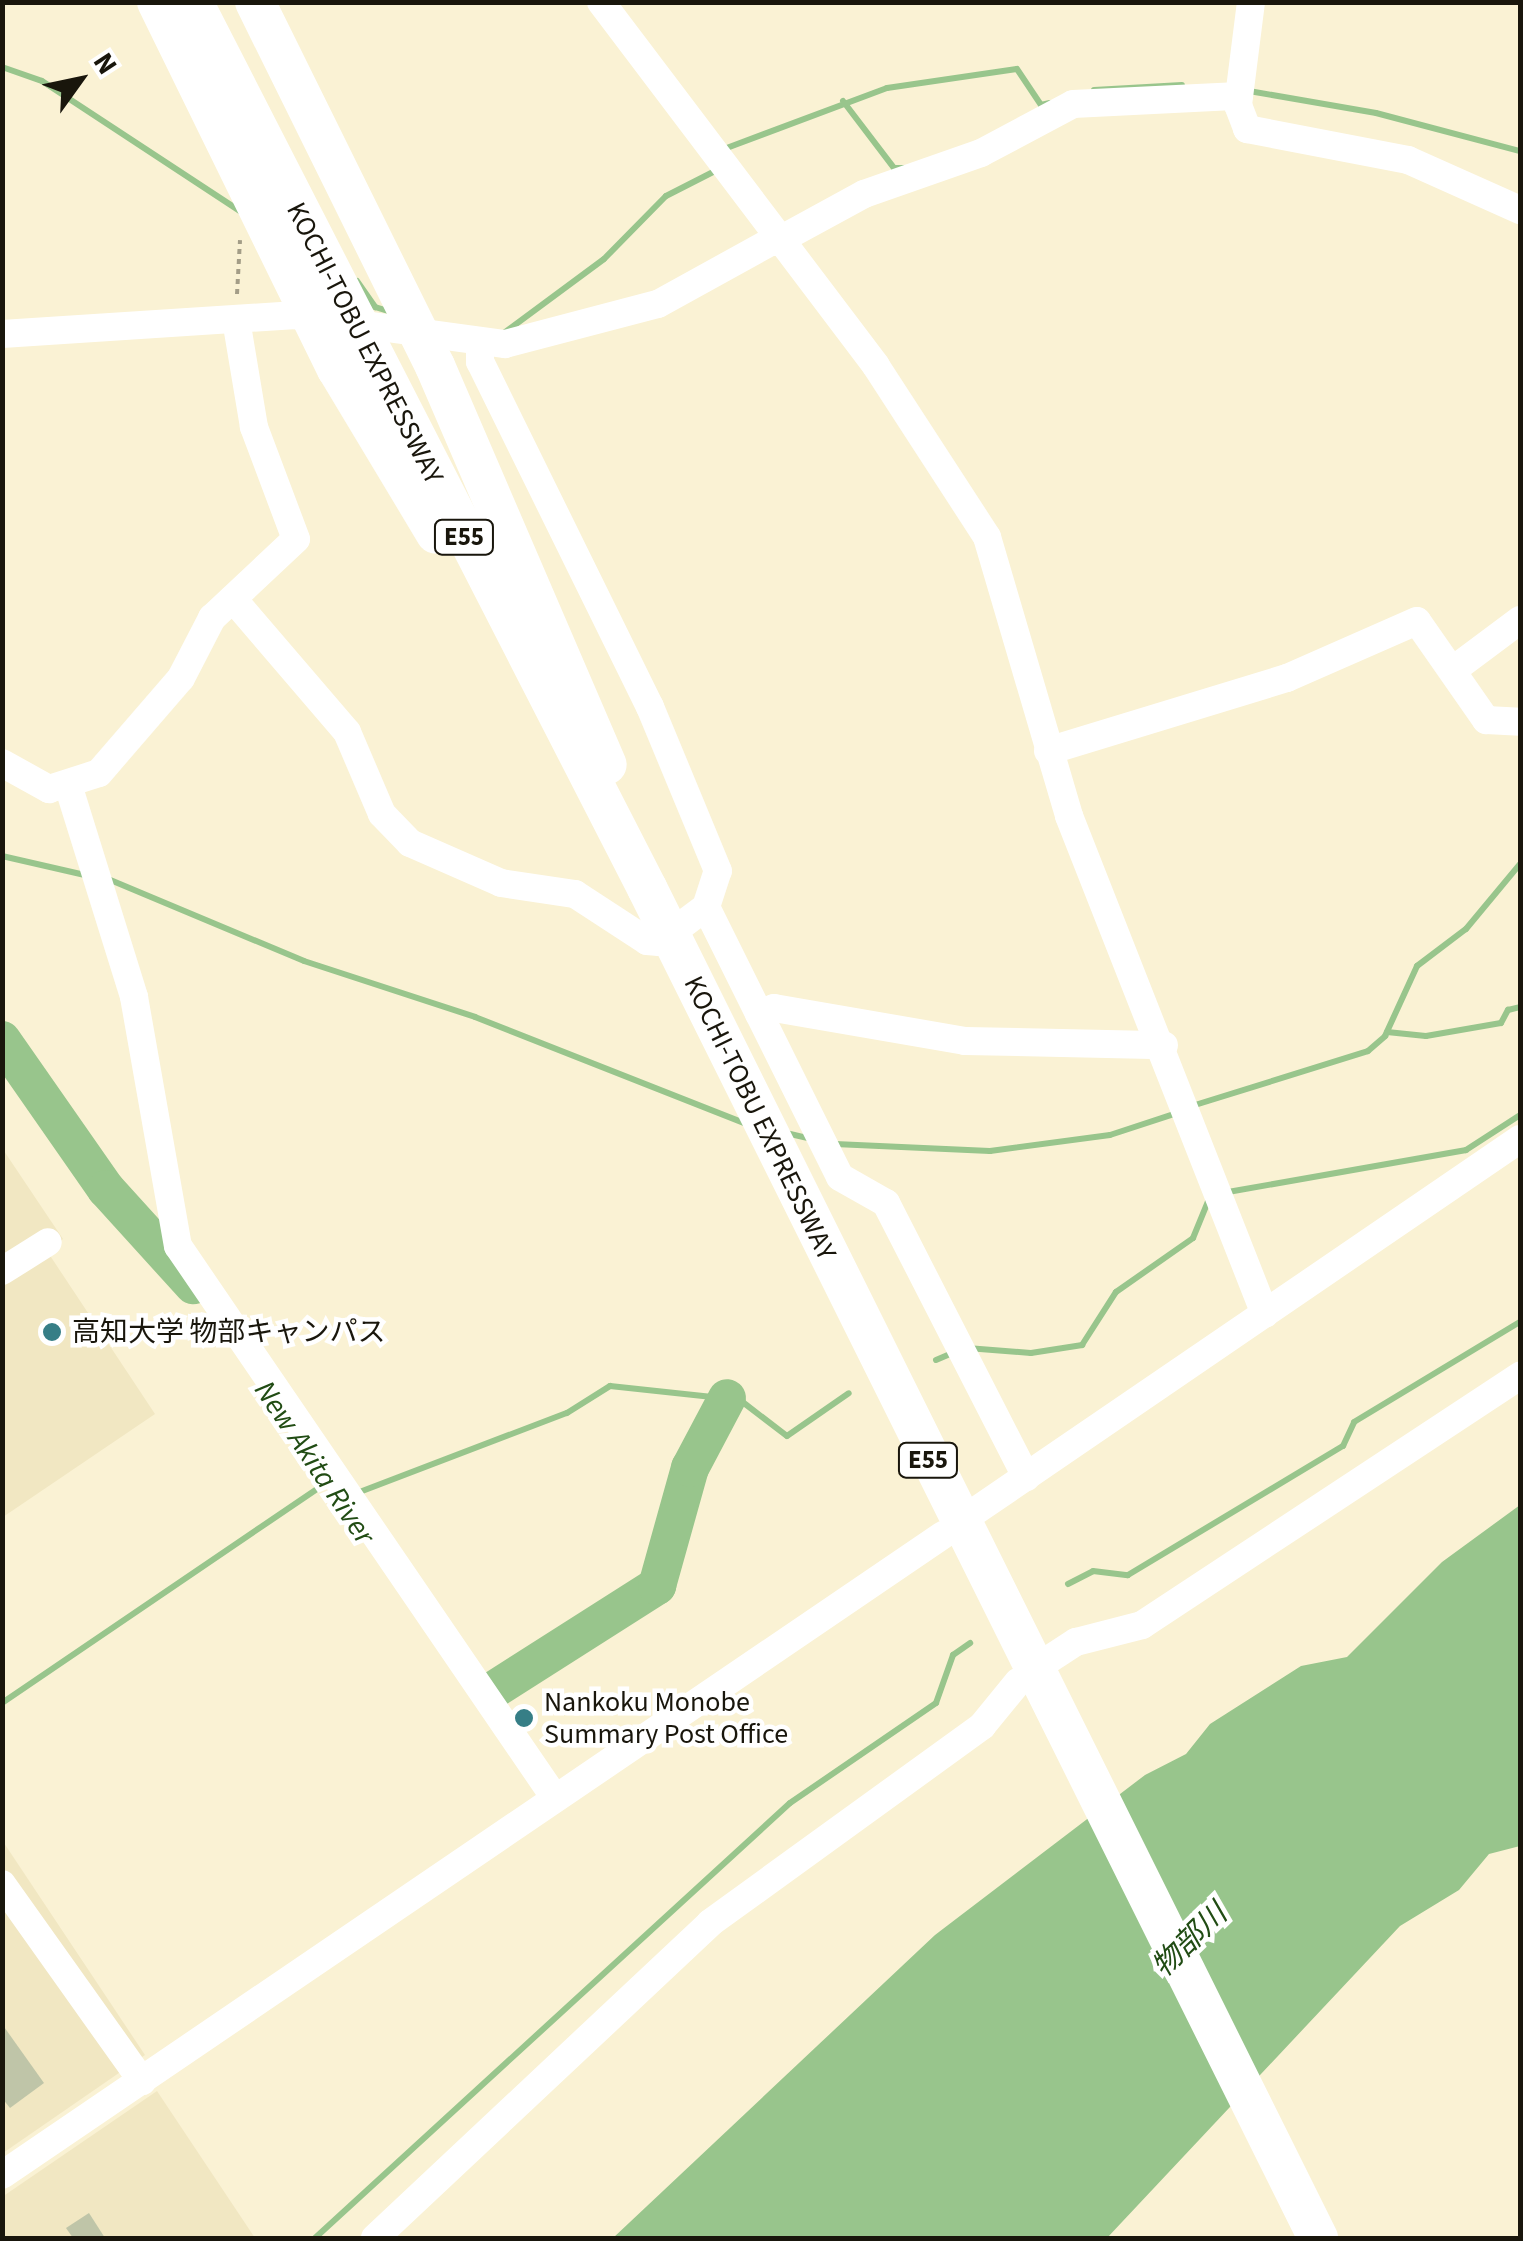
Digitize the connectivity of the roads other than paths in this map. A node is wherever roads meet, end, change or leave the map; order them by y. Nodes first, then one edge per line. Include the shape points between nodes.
1 (135, 2) edge
2 (157, 2) edge
3 (192, 2) edge
4 (601, 2) edge
5 (1251, 2) edge
6 (263, 7) edge
7 (1238, 96) junction
8 (1520, 210) edge
9 (775, 241) junction
10 (292, 315) junction
11 (238, 318) junction
12 (2, 334) edge
13 (480, 344) junction
14 (439, 352) junction
15 (354, 361) junction
16 (233, 599) junction
17 (1520, 620) edge
18 (1453, 670) junction
19 (1520, 722) edge
20 (1048, 751) junction
21 (2, 763) edge
22 (70, 788) junction
23 (647, 888) junction
24 (706, 907) junction
25 (759, 1014) junction
26 (1164, 1046) junction
27 (1520, 1139) edge
28 (48, 1242) dead end
29 (2, 1272) edge
30 (1265, 1314) junction
31 (1520, 1376) edge
32 (1026, 1476) junction
33 (974, 1512) dead end
34 (943, 1534) dead end
35 (1037, 1682) junction
36 (554, 1798) junction
37 (2, 1884) edge
38 (142, 2081) junction
39 (2, 2175) edge
40 (374, 2238) edge
41 (1318, 2238) edge

1 - 10 street
2 - 15 highway
3 - 15 highway, KOCHI-TOBU EXPRESSWAY
4 - 9 street
5 - 7 street
6 - 14 highway
7 - 8 street via 1247,130 1408,160
7 - 9 street via 1073,104 981,152 864,194
9 - 13 street via 658,304
9 - 20 street via 876,366 987,536
10 - 11 street
10 - 14 street
11 - 12 street
11 - 16 street via 254,427 296,539
13 - 14 street
13 - 24 street via 480,362 650,707 718,871
14 - 23 highway via 608,767
15 - 23 highway, KOCHI-TOBU EXPRESSWAY / E55
16 - 22 street via 199,634 180,678 106,767
16 - 24 street via 346,732 382,814 410,842 501,883 575,894 647,941 659,942
17 - 18 street
18 - 19 street via 1486,720
18 - 20 street via 1417,621 1287,678
20 - 26 street
21 - 22 street via 34,786
22 - 36 street via 134,997 178,1246
23 - 35 highway, KOCHI-TOBU EXPRESSWAY / E55
24 - 25 street
25 - 26 street via 774,1008 964,1042
25 - 32 street via 840,1177 886,1203
26 - 30 street
27 - 30 street
28 - 29 street
30 - 32 street
31 - 35 street via 1142,1625 1076,1642
32 - 33 street
34 - 36 street
35 - 40 street via 710,1923
35 - 41 highway, KOCHI-TOBU EXPRESSWAY / E55
36 - 38 street
37 - 38 street
38 - 39 street

